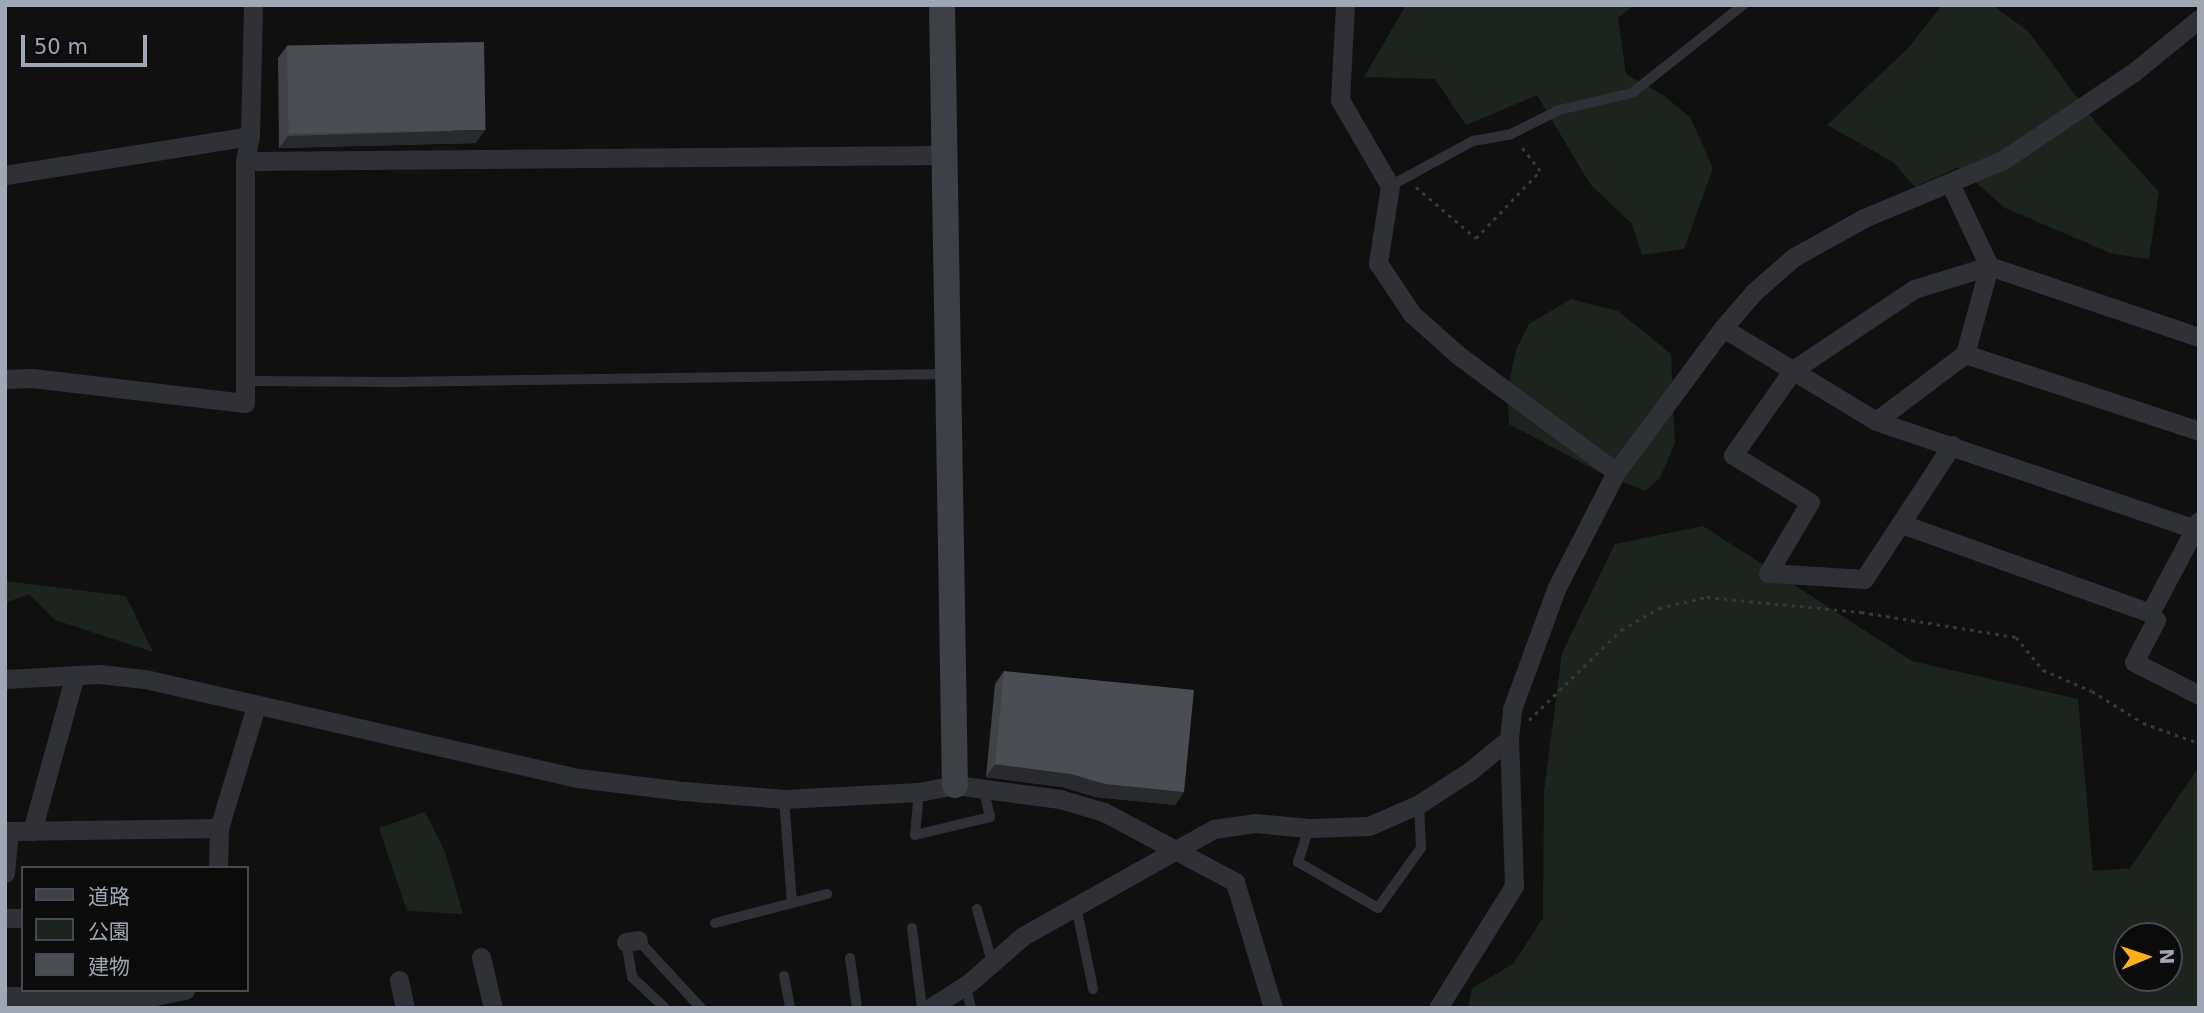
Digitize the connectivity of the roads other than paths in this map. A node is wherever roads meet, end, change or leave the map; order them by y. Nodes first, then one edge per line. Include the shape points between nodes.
1 (253, 5) edge
2 (942, 5) edge
3 (1345, 5) edge
4 (1743, 5) edge
5 (2199, 19) edge
6 (250, 136) junction
7 (944, 155) junction
8 (245, 161) junction
9 (5, 175) edge
10 (1398, 182) junction
11 (1950, 183) junction
12 (1989, 266) junction
13 (1723, 328) junction
14 (2199, 337) edge
15 (1965, 355) junction
16 (1793, 370) junction
17 (948, 374) junction
18 (5, 379) edge
19 (243, 381) junction
20 (1876, 421) junction
21 (2199, 431) edge
22 (1952, 445) junction
23 (1616, 472) junction
24 (1902, 524) junction
25 (2197, 525) edge
26 (2150, 613) junction
27 (75, 675) junction
28 (5, 679) edge
29 (2199, 695) edge
30 (256, 706) junction
31 (1509, 739) junction
32 (955, 785) junction
33 (984, 790) junction
34 (919, 792) junction
35 (784, 799) junction
36 (1419, 804) junction
37 (219, 828) junction
38 (1309, 828) junction
39 (7, 831) edge
40 (32, 831) junction
41 (1175, 849) junction
42 (218, 866) edge
43 (5, 873) edge
44 (827, 894) dead end
45 (792, 903) junction
46 (1076, 905) junction
47 (976, 909) dead end
48 (715, 923) dead end
49 (912, 928) dead end
50 (481, 957) dead end
51 (850, 958) dead end
52 (992, 963) junction
53 (784, 976) dead end
54 (399, 980) dead end
55 (965, 985) junction
56 (1093, 989) dead end
57 (175, 992) edge
58 (5, 996) edge
59 (405, 1008) edge
60 (494, 1008) edge
61 (665, 1008) edge
62 (701, 1008) edge
63 (790, 1008) edge
64 (856, 1008) edge
65 (922, 1008) edge
66 (930, 1008) edge
67 (971, 1008) edge
68 (1273, 1008) edge
69 (1438, 1008) edge

1 - 6 street
2 - 7 street
3 - 10 street via 1340,100
4 - 10 lane via 1632,93 1559,110 1511,134 1473,141
5 - 11 street via 2053,129 2003,160
6 - 8 street
6 - 9 street
7 - 8 street
7 - 17 street
8 - 19 street
10 - 23 street via 1378,263 1412,314 1458,355
11 - 12 street
11 - 13 street via 1864,218 1794,257 1754,292
12 - 14 street
12 - 15 street
12 - 16 street via 1914,289
13 - 16 street
13 - 23 street
15 - 20 street
15 - 21 street
16 - 20 street
16 - 24 street via 1733,455 1810,502 1768,573 1864,579
17 - 19 lane
17 - 32 street
18 - 19 street via 32,378 244,403
20 - 22 street
22 - 24 street
22 - 25 street
23 - 31 street via 1557,587 1512,709
24 - 26 street
25 - 26 street
26 - 29 street via 2157,620 2133,662
27 - 28 street
27 - 30 street via 145,679
27 - 40 street
30 - 35 street via 578,778
30 - 37 street
31 - 36 street via 1470,772
31 - 69 street via 1514,886
32 - 33 street
32 - 34 street
33 - 34 lane via 990,817 915,835
33 - 41 street via 1060,799 1104,812
34 - 35 street
35 - 45 lane
36 - 38 street via 1369,826
36 - 38 lane via 1421,848 1378,908 1298,862
37 - 40 street
37 - 42 street
38 - 41 street via 1255,823 1214,829
39 - 40 street
39 - 43 street
41 - 46 street
41 - 68 street via 1234,882
44 - 45 lane
45 - 48 lane
46 - 52 street via 1023,936
46 - 56 lane
47 - 52 lane
49 - 65 lane
50 - 60 street
51 - 64 lane
52 - 55 street
53 - 63 lane
54 - 59 street
55 - 66 street
55 - 67 lane
57 - 58 street via 145,998
61 - 62 lane via 632,977 632,941

